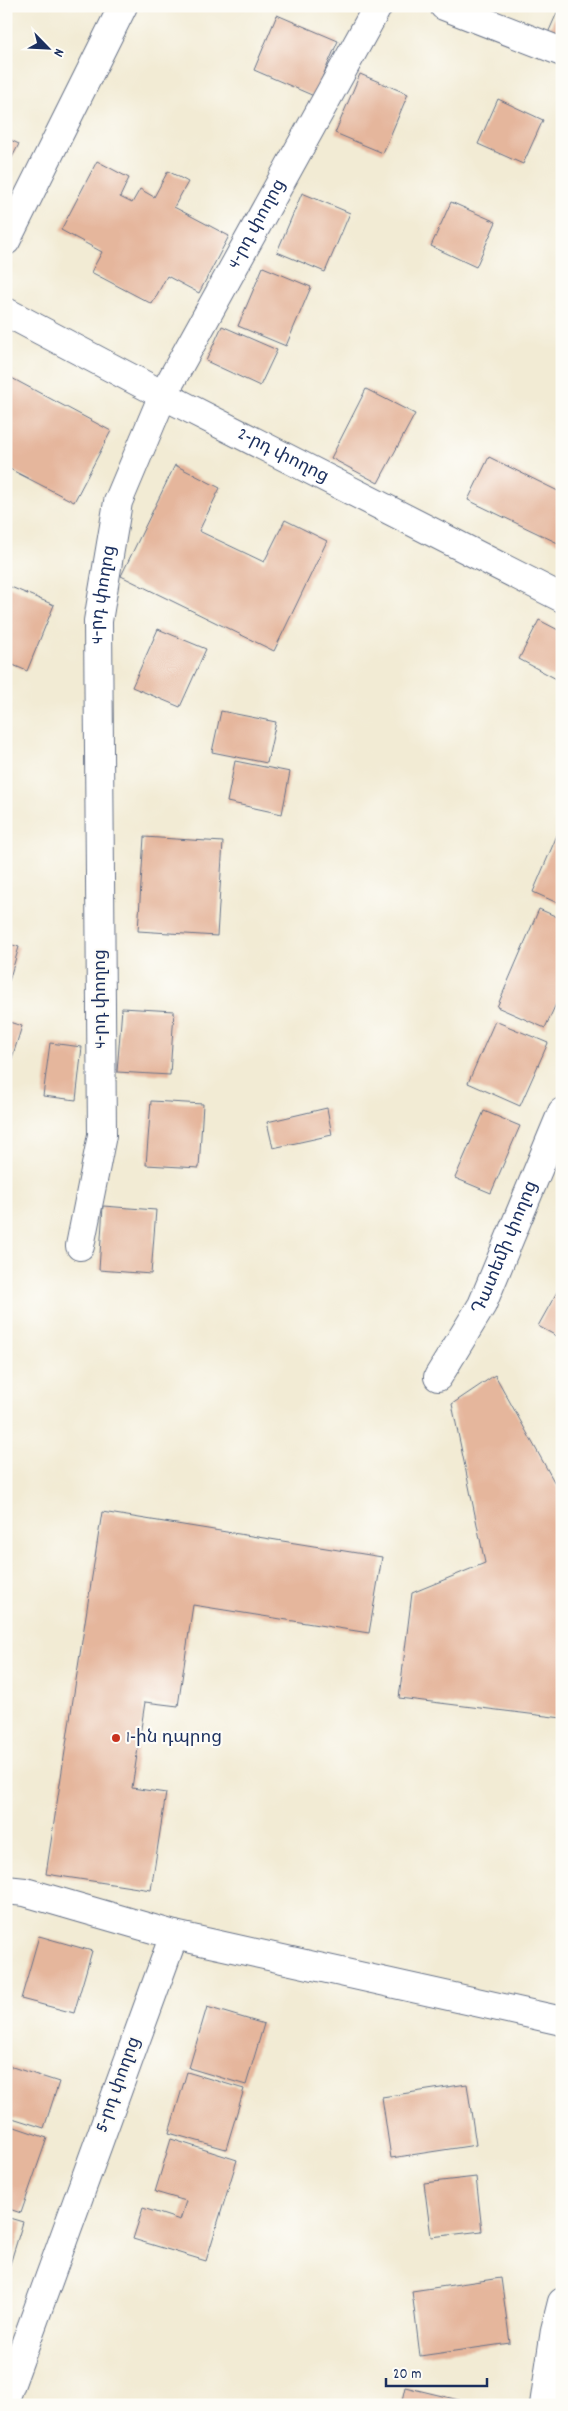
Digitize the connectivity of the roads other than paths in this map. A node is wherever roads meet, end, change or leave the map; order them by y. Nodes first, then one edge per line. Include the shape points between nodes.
1 (123, 6) edge
2 (378, 6) edge
3 (444, 6) edge
4 (562, 52) edge
5 (6, 241) edge
6 (6, 312) edge
7 (163, 395) junction
8 (562, 598) edge
9 (562, 1112) edge
10 (80, 1246) dead end
11 (438, 1377) dead end
12 (6, 1890) edge
13 (174, 1935) junction
14 (562, 2021) edge
15 (562, 2302) edge
16 (6, 2397) edge
17 (544, 2405) edge

1 - 5 street
2 - 7 street, 4-րդ փողոց
3 - 4 street
6 - 7 street, 2-րդ փողոց
7 - 8 street, 2-րդ փողոց
7 - 10 street, 4-րդ փողոց via 118,502 98,621 102,1135
9 - 11 street, Դատեմի փողոց via 482,1305
12 - 13 street via 25,1892
13 - 14 street
13 - 16 street, 5-րդ փողոց
15 - 17 street

